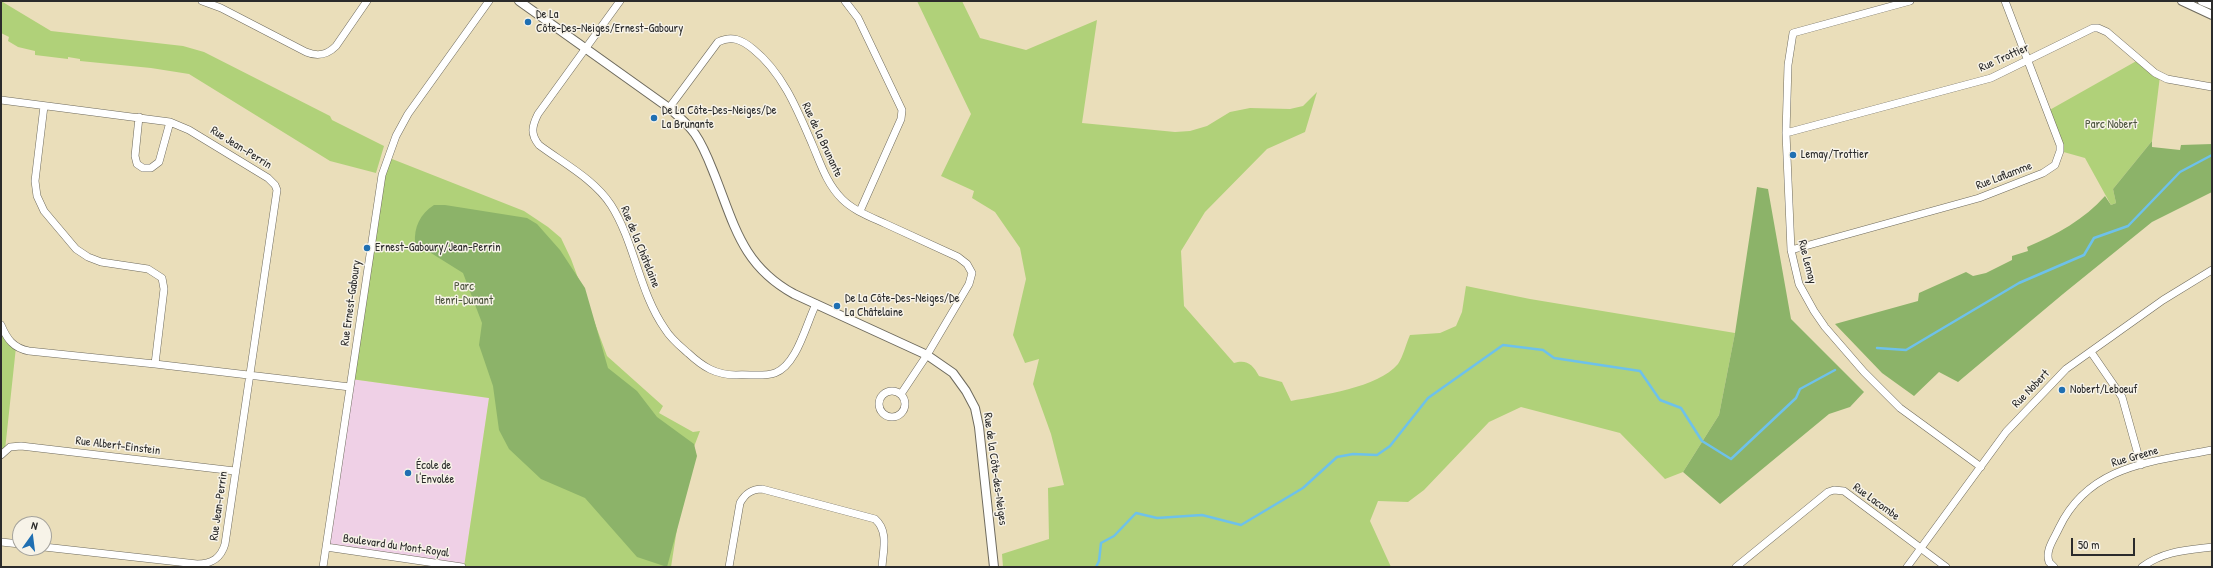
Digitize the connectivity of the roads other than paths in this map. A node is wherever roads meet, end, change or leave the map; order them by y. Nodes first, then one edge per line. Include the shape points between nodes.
1 (202, 1) edge
2 (367, 1) edge
3 (489, 1) edge
4 (519, 1) edge
5 (620, 1) edge
6 (845, 1) edge
7 (1910, 1) edge
8 (2005, 1) edge
9 (2182, 1) edge
10 (2202, 1) edge
11 (2212, 5) edge
12 (2212, 15) edge
13 (585, 49) junction
14 (2027, 60) junction
15 (2212, 87) edge
16 (1, 100) edge
17 (44, 106) junction
18 (669, 108) junction
19 (139, 117) junction
20 (170, 122) junction
21 (1786, 133) junction
22 (860, 211) junction
23 (1791, 250) junction
24 (2212, 270) edge
25 (816, 304) junction
26 (1, 325) edge
27 (2091, 352) junction
28 (927, 355) junction
29 (155, 364) junction
30 (250, 376) junction
31 (350, 387) junction
32 (901, 394) dead end
33 (2212, 450) edge
34 (1, 455) edge
35 (2141, 464) junction
36 (1981, 467) junction
37 (235, 471) junction
38 (1, 542) edge
39 (12, 543) edge
40 (326, 547) junction
41 (2212, 547) edge
42 (52, 548) edge
43 (1921, 548) junction
44 (423, 564) edge
45 (323, 567) edge
46 (462, 567) edge
47 (729, 567) edge
48 (882, 567) edge
49 (994, 567) edge
50 (1736, 567) edge
51 (1907, 567) edge
52 (1946, 567) edge
53 (2054, 567) edge
54 (2142, 567) edge

1 - 2 street via 221,8 306,52 318,55 336,46
3 - 31 street, Rue Ernest-Gaboury via 408,114 390,149 379,192
4 - 13 street, Rue de la Côte-des-Neiges
5 - 13 street, Rue de la Châtelaine
6 - 22 street via 858,18 902,110 901,119
7 - 21 street, Rue Lemay via 1793,33 1788,65
8 - 14 street, Rue Laflamme
9 - 12 street
10 - 11 street
13 - 18 street, Rue de la Côte-des-Neiges
13 - 25 street, Rue de la Châtelaine via 538,114 532,134 539,145 587,179 610,203 621,224 656,315 670,336 698,362 717,373 775,373 790,363
14 - 15 street, Rue Trottier via 2087,30 2098,28 2107,32 2155,73 2167,79
14 - 21 street, Rue Trottier via 1991,78
14 - 23 street, Rue Laflamme via 2060,145 2058,158 2049,170 1979,198
16 - 17 street, Rue Jean-Perrin
17 - 19 street, Rue Jean-Perrin
17 - 29 street via 35,181 40,204 76,249 88,257 101,262 148,269 162,278 164,289
18 - 22 street, Rue de la Brunante via 718,42 730,38 741,41 765,58 776,71 827,179 843,200
18 - 25 street, Rue de la Côte-des-Neiges via 689,126 702,144 741,241 754,262 774,282
19 - 20 street, Rue Jean-Perrin
19 - 20 street via 135,156 138,164 146,168 151,168 159,162
20 - 30 street, Rue Jean-Perrin via 189,130 268,178 275,185 277,195
21 - 23 street, Rue Lemay
22 - 28 street, Rue de la Brunante via 962,260 972,273 969,284
23 - 36 street, Rue Lemay via 1799,284 1814,311 1859,367 1900,408
24 - 27 street, Rue Nobert via 2163,300
25 - 28 street, Rue de la Côte-des-Neiges
26 - 29 street via 7,339 22,350
27 - 35 street via 2122,397
27 - 36 street, Rue Nobert via 2066,369 2041,393 2006,432
28 - 32 street
28 - 49 street, Rue de la Côte-des-Neiges via 953,374 975,408
29 - 30 street
30 - 31 street
30 - 37 street, Rue Jean-Perrin
31 - 40 street, Rue Ernest-Gaboury
33 - 35 street, Rue Greene
34 - 37 street, Rue Albert-Einstein via 10,448 21,446
35 - 53 street, Rue Greene via 2105,477 2076,501 2048,550 2049,562
36 - 43 street, Rue Nobert
37 - 42 street, Rue Jean-Perrin via 225,544 220,556 211,562 197,564
38 - 39 street
40 - 44 street, Boulevard du Mont-Royal
40 - 45 street, Rue Ernest-Gaboury
41 - 54 street via 2169,553
43 - 50 street, Rue Lacombe via 1844,492 1834,490 1828,492
43 - 51 street, Rue Nobert
43 - 52 street, Rue Lacombe
44 - 46 street, Boulevard du Mont-Royal
47 - 48 street via 740,503 746,494 762,489 876,519 884,534

